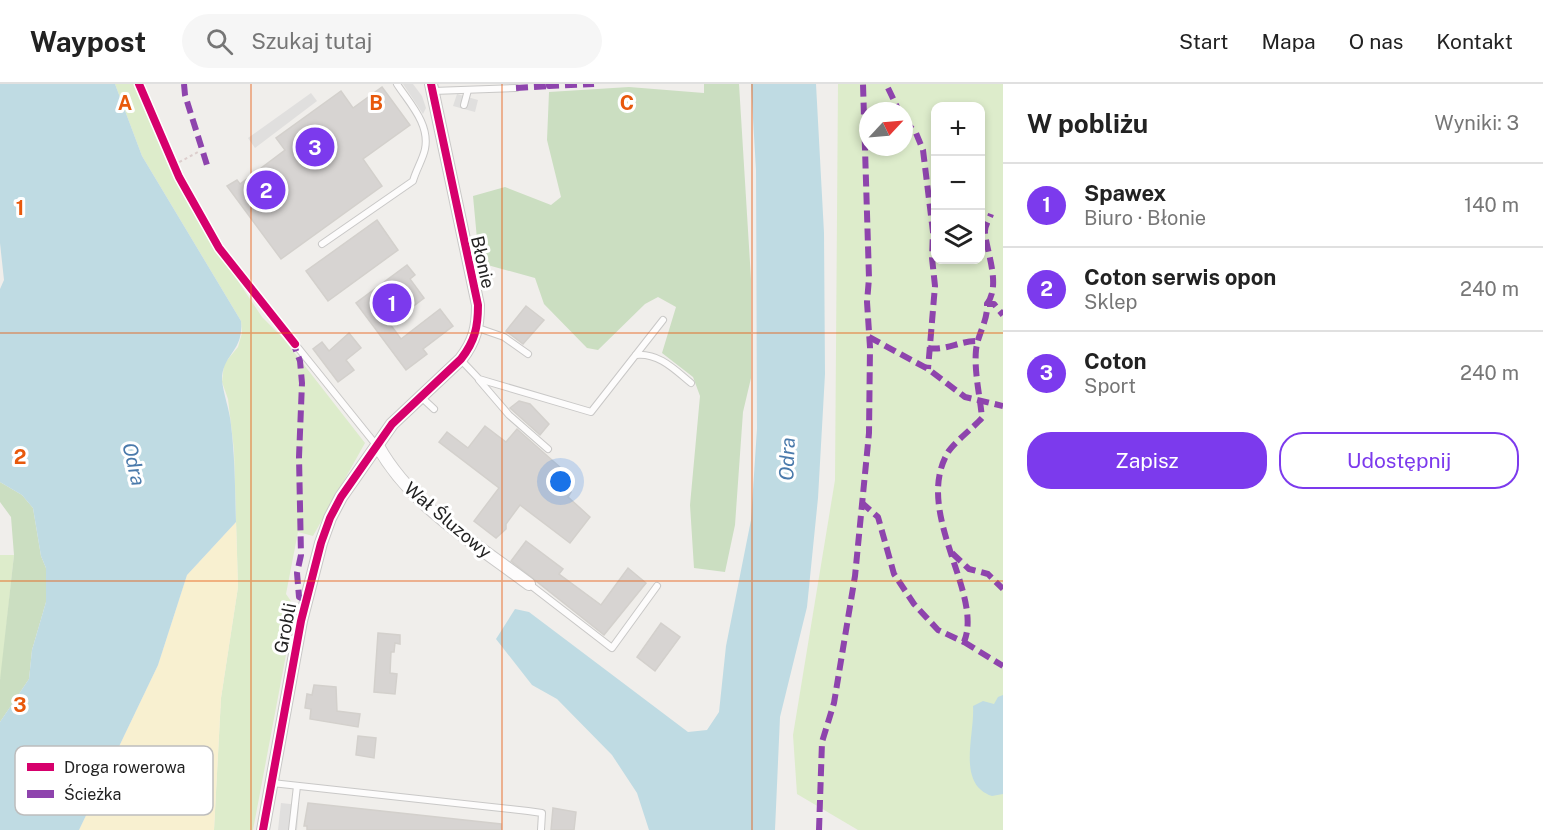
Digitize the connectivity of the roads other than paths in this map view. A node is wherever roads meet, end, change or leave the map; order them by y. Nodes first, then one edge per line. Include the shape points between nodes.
1 (397, 84) edge
2 (431, 88) edge
3 (516, 88) dead end
4 (468, 90) junction
5 (464, 105) dead end
6 (322, 244) dead end
7 (663, 320) dead end
8 (478, 328) junction
9 (295, 344) dead end
10 (528, 354) dead end
11 (636, 355) junction
12 (461, 359) junction
13 (479, 379) junction
14 (691, 383) dead end
15 (420, 396) junction
16 (434, 409) dead end
17 (378, 446) junction
18 (548, 449) dead end
19 (529, 584) joint
20 (657, 586) dead end
21 (272, 783) junction
22 (297, 786) junction
23 (263, 830) edge
24 (292, 830) edge
25 (541, 830) edge

1 - 6 lane via 425,132 414,181
2 - 4 lane
2 - 8 street, Błonie via 478,305
3 - 4 lane
4 - 5 lane
7 - 11 lane
8 - 10 lane via 504,337
8 - 12 street
9 - 17 lane
11 - 13 lane via 591,412
11 - 14 lane via 653,355
12 - 13 lane
12 - 15 street
13 - 18 lane via 509,415
15 - 16 lane
15 - 17 street via 392,424
17 - 19 street, Wał Śluzowy via 391,471 421,502
17 - 21 street, Grobli via 341,498 321,543 301,621
19 - 20 lane via 612,648
21 - 22 lane
21 - 23 street, Grobli
22 - 24 lane
22 - 25 lane via 542,813

